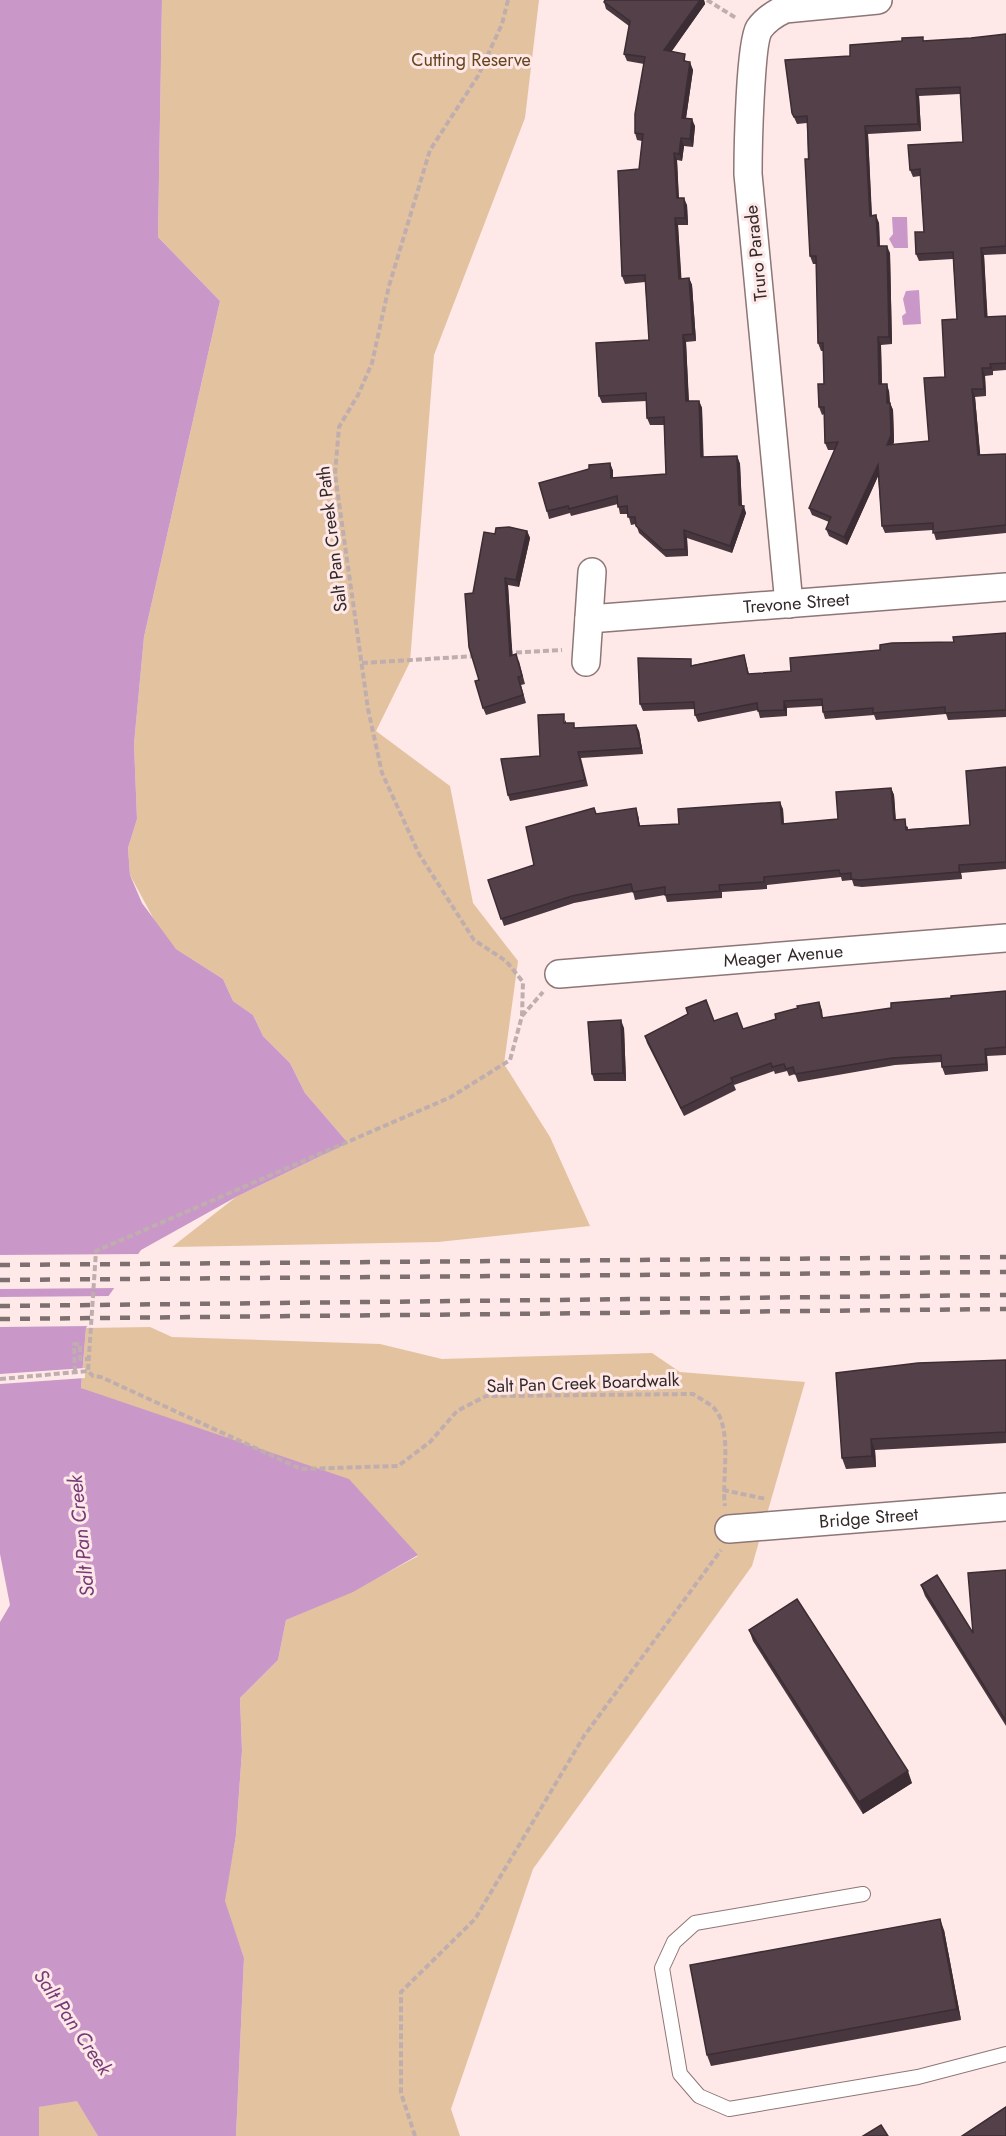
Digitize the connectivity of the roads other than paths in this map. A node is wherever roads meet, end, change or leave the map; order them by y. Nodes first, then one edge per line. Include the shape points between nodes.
1 (878, 0) edge
2 (592, 572) dead end
3 (1006, 587) edge
4 (789, 604) junction
5 (589, 619) junction
6 (587, 655) road end
7 (1006, 938) edge
8 (559, 974) road end
9 (1006, 1507) edge
10 (729, 1528) road end
11 (863, 1894) dead end
12 (1006, 2054) edge

1 - 4 street, Truro Parade via 785,9 772,15 758,31 748,174
2 - 5 street
3 - 4 street, Trevone Street
4 - 5 street, Trevone Street
5 - 6 street
7 - 8 street, Meager Avenue
9 - 10 street, Bridge Street
11 - 12 lane via 695,1923 674,1942 662,1968 680,2074 699,2096 729,2109 918,2076

